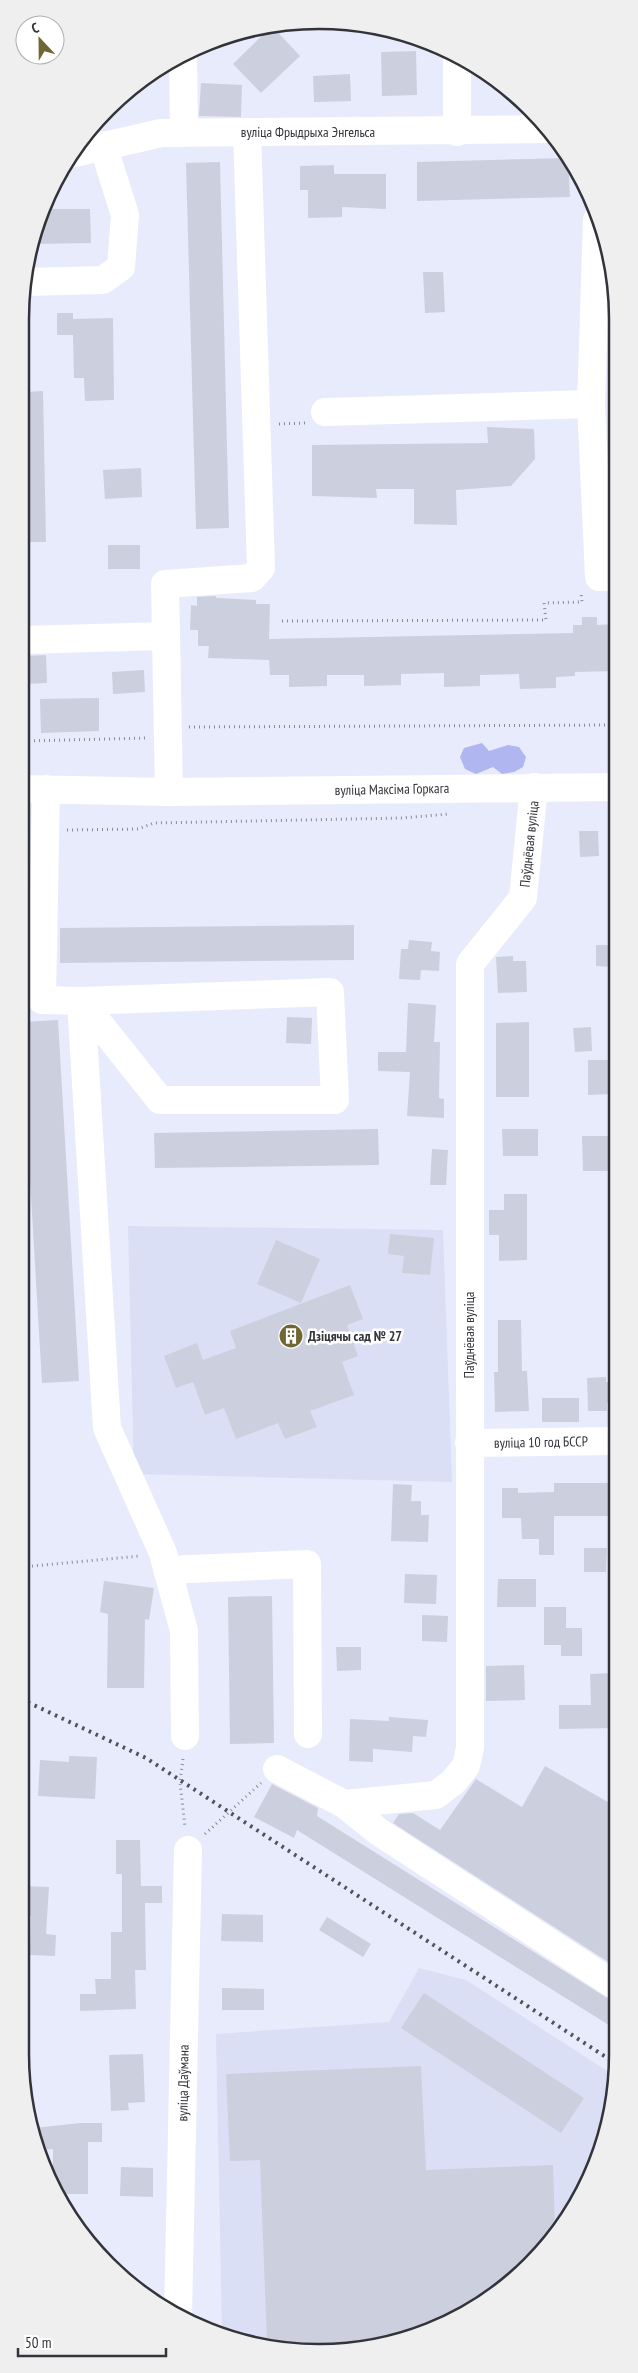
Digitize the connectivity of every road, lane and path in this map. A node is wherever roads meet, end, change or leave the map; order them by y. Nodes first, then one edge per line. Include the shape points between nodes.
1 (183, 63) edge
2 (457, 64) edge
3 (538, 129) edge
4 (247, 132) junction
5 (457, 132) junction
6 (184, 133) junction
7 (103, 145) junction
8 (83, 150) edge
9 (597, 235) edge
10 (31, 282) edge
11 (592, 404) junction
12 (325, 412) dead end
13 (609, 577) edge
14 (582, 602) dead end
15 (282, 621) dead end
16 (165, 636) junction
17 (29, 640) edge
18 (609, 725) edge
19 (167, 727) junction
20 (29, 741) edge
21 (534, 787) junction
22 (609, 787) edge
23 (169, 792) junction
24 (37, 804) edge
25 (458, 813) dead end
26 (81, 1001) junction
27 (609, 1441) edge
28 (469, 1443) junction
29 (165, 1562) junction
30 (29, 1567) edge
31 (308, 1734) dead end
32 (185, 1736) joint
33 (277, 1769) joint
34 (344, 1804) junction
35 (188, 1850) junction
36 (609, 1982) edge
37 (178, 2307) edge

1 - 6 street
2 - 5 street
3 - 5 street, вуліца Фрыдрыха Энгельса
4 - 5 street, вуліца Фрыдрыха Энгельса
4 - 6 street, вуліца Фрыдрыха Энгельса
4 - 16 street via 261,568 252,578 165,584
6 - 7 street, вуліца Фрыдрыха Энгельса via 161,133
7 - 8 street, вуліца Фрыдрыха Энгельса
7 - 10 street via 125,215 121,267 103,280
9 - 11 street
11 - 12 street
11 - 13 street via 599,577
14 - 15 path via 544,603 546,620
16 - 17 street
16 - 19 street
18 - 19 path
19 - 20 path via 150,737
19 - 23 street
21 - 22 street, вуліца Максіма Горкага
21 - 23 street, вуліца Максіма Горкага
21 - 28 street, Паўднёвая вуліца via 523,898 470,964
23 - 24 street, вуліца Максіма Горкага
24 - 25 path via 138,829 154,823 402,818
24 - 26 street via 42,1000
26 - 26 street via 160,1100 335,1100 330,992
26 - 29 street via 107,1428
27 - 28 street, вуліца 10 год БССР
28 - 34 street, Паўднёвая вуліца via 470,1748 466,1766 454,1782 436,1795
29 - 30 path
29 - 31 street via 308,1564
29 - 32 street via 184,1631
32 - 35 path via 180,1782
33 - 34 street
33 - 35 path
34 - 36 street via 379,1832
35 - 37 street, вуліца Даўмана

